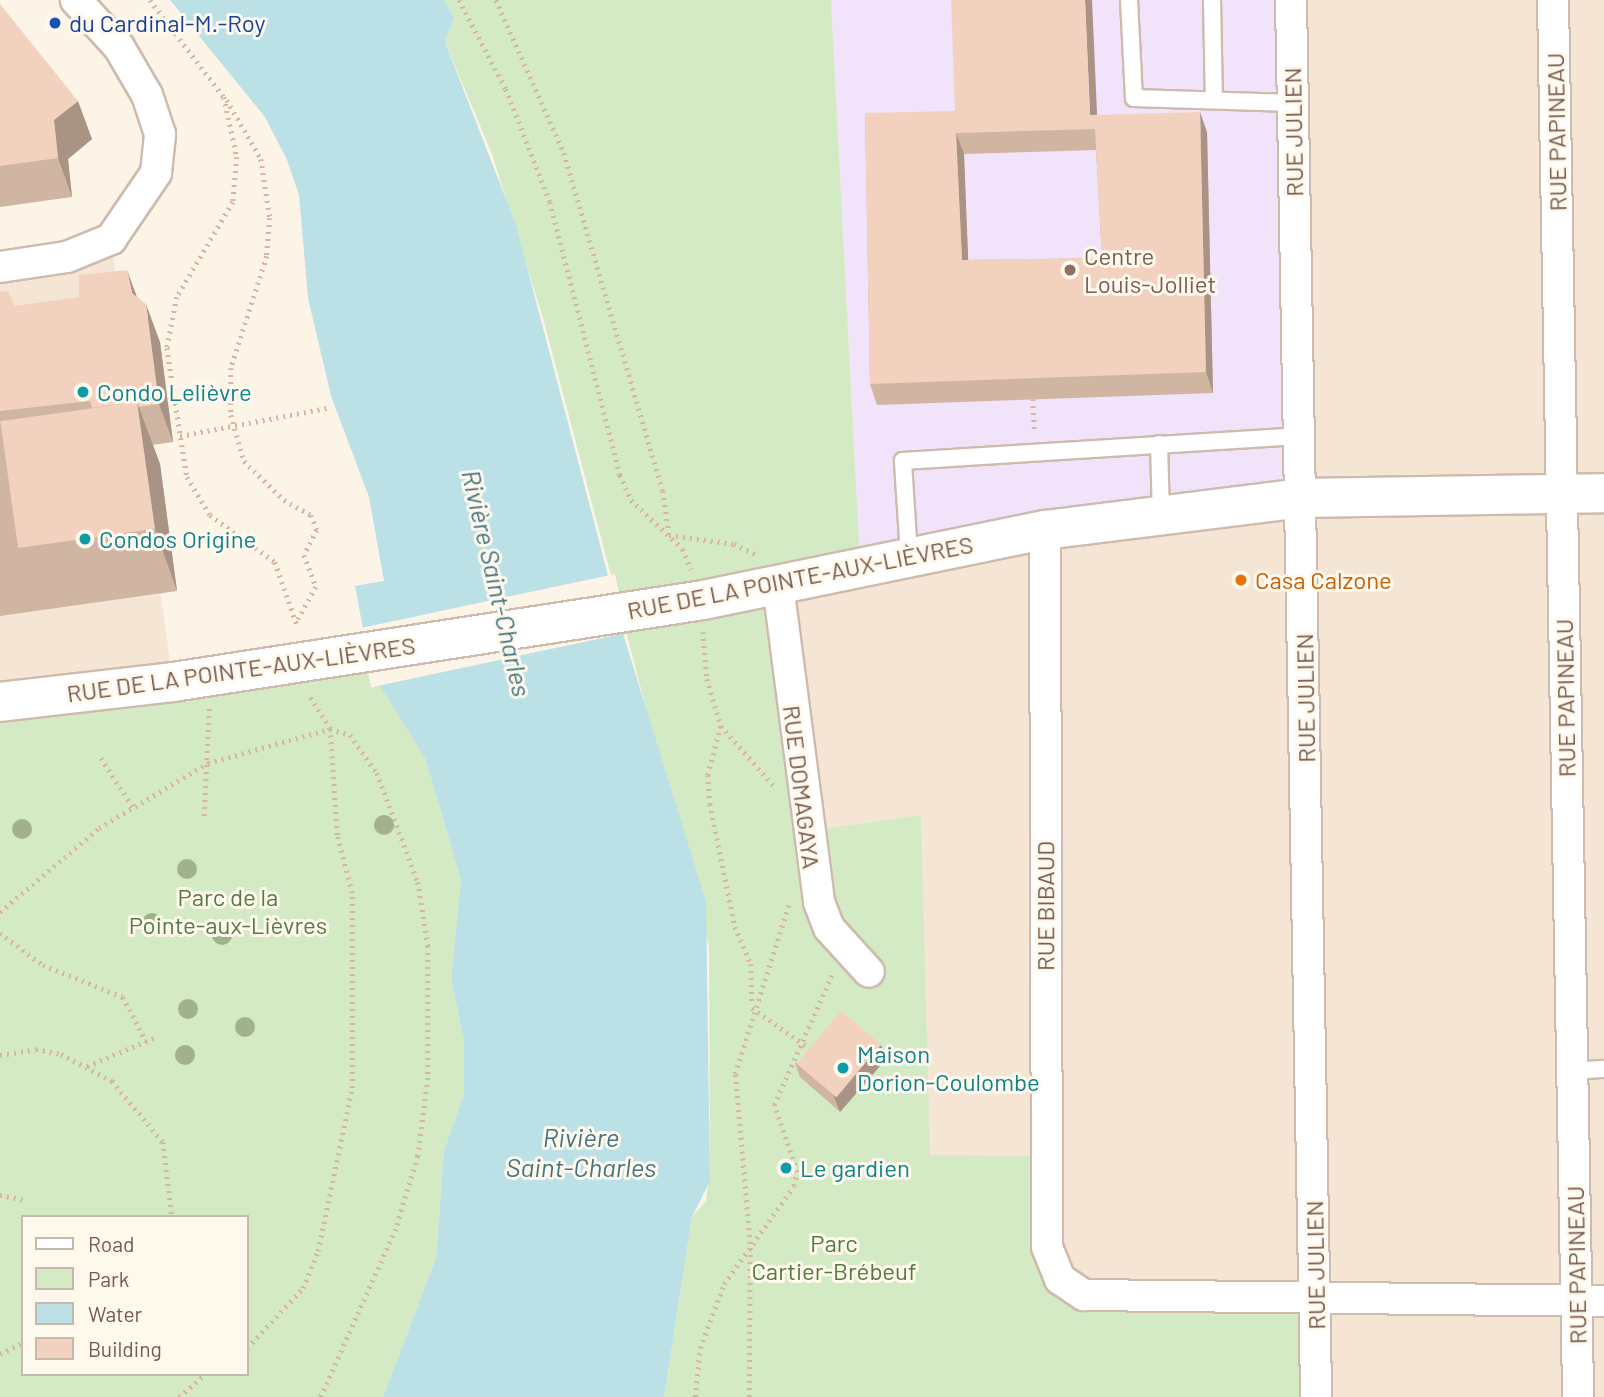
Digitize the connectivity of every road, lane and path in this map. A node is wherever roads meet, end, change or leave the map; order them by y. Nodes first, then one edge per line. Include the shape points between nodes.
1 (76, 0) edge
2 (150, 0) edge
3 (459, 0) edge
4 (496, 0) edge
5 (1129, 0) edge
6 (1212, 0) edge
7 (1291, 0) edge
8 (1553, 0) edge
9 (224, 97) junction
10 (1214, 100) junction
11 (1292, 103) junction
12 (0, 267) edge
13 (1032, 399) edge
14 (327, 408) dead end
15 (233, 430) junction
16 (180, 436) junction
17 (1298, 436) junction
18 (1158, 444) junction
19 (1036, 452) junction
20 (1563, 493) junction
21 (1604, 494) edge
22 (1301, 498) junction
23 (1161, 517) junction
24 (1045, 530) junction
25 (669, 534) junction
26 (909, 555) junction
27 (778, 585) junction
28 (209, 676) junction
29 (304, 685) dead end
30 (0, 702) edge
31 (330, 729) junction
32 (102, 758) dead end
33 (208, 764) junction
34 (778, 797) dead end
35 (132, 807) junction
36 (204, 816) dead end
37 (791, 892) dead end
38 (0, 912) edge
39 (0, 933) edge
40 (845, 949) junction
41 (869, 972) dead end
42 (752, 1008) junction
43 (153, 1038) dead end
44 (800, 1040) junction
45 (146, 1041) junction
46 (0, 1055) edge
47 (819, 1056) edge
48 (88, 1066) junction
49 (1604, 1069) edge
50 (1573, 1071) junction
51 (0, 1195) edge
52 (26, 1200) dead end
53 (172, 1215) edge
54 (750, 1244) junction
55 (1316, 1294) junction
56 (1591, 1300) edge
57 (21, 1344) edge
58 (248, 1347) edge
59 (0, 1353) edge
60 (203, 1376) edge
61 (179, 1397) edge
62 (321, 1397) edge
63 (695, 1397) edge
64 (749, 1397) edge
65 (1316, 1397) edge
66 (1578, 1397) edge

1 - 12 street via 120,47 147,95 160,134 156,173 111,239 67,257
2 - 9 path
3 - 25 path via 501,79 551,202 620,475 647,520
4 - 25 path via 565,153 666,502
5 - 10 lane via 1133,98
6 - 10 lane
7 - 11 street, RUE JULIEN
8 - 20 street, RUE PAPINEAU
9 - 15 path via 247,125 261,159 270,218 267,256 232,368
9 - 16 path via 235,128 233,202 177,297 167,348
10 - 11 lane
11 - 17 street, RUE JULIEN
13 - 19 path
14 - 15 path
15 - 16 path
15 - 16 path via 244,461 284,500 311,515 317,530 304,555 316,587 298,621 275,562 226,529 194,496
17 - 18 lane
17 - 22 street, RUE JULIEN
18 - 19 lane
18 - 23 lane
19 - 26 lane via 904,461
20 - 21 street, RUE DE LA POINTE-AUX-LIÈVRES
20 - 22 street, RUE DE LA POINTE-AUX-LIÈVRES
20 - 50 street, RUE PAPINEAU
22 - 23 street, RUE DE LA POINTE-AUX-LIÈVRES
22 - 55 street, RUE JULIEN
23 - 24 street, RUE DE LA POINTE-AUX-LIÈVRES
24 - 26 street, RUE DE LA POINTE-AUX-LIÈVRES
24 - 55 street, RUE BIBAUD via 1047,1247 1060,1279 1084,1295
25 - 27 path via 751,550
26 - 27 street, RUE DE LA POINTE-AUX-LIÈVRES
27 - 28 street, RUE DE LA POINTE-AUX-LIÈVRES
27 - 40 street, RUE DOMAGAYA via 809,857 819,902
28 - 30 street, RUE DE LA POINTE-AUX-LIÈVRES
28 - 33 path
29 - 31 path
31 - 33 path
31 - 58 path via 337,835 355,925 352,1088 308,1276
31 - 62 path via 350,735 377,773 410,852 428,946 428,1078 418,1156 396,1229
32 - 35 path
33 - 35 path
33 - 36 path
34 - 42 path via 758,763 720,726 708,775 710,804 735,927 751,964
35 - 38 path
37 - 42 path via 769,977
39 - 45 path via 43,965 123,997
40 - 41 street, RUE DOMAGAYA
40 - 44 path
42 - 44 path
42 - 54 path via 735,1074
43 - 45 path
44 - 47 path
44 - 54 path via 774,1105 795,1165 794,1186
45 - 48 path
46 - 48 path via 36,1049
48 - 53 path via 134,1102 163,1142
49 - 50 lane
50 - 56 street, RUE PAPINEAU
51 - 52 path
54 - 63 path via 710,1316
54 - 64 path
55 - 56 street
55 - 65 street, RUE JULIEN
56 - 66 street, RUE PAPINEAU
57 - 59 path
60 - 61 path

